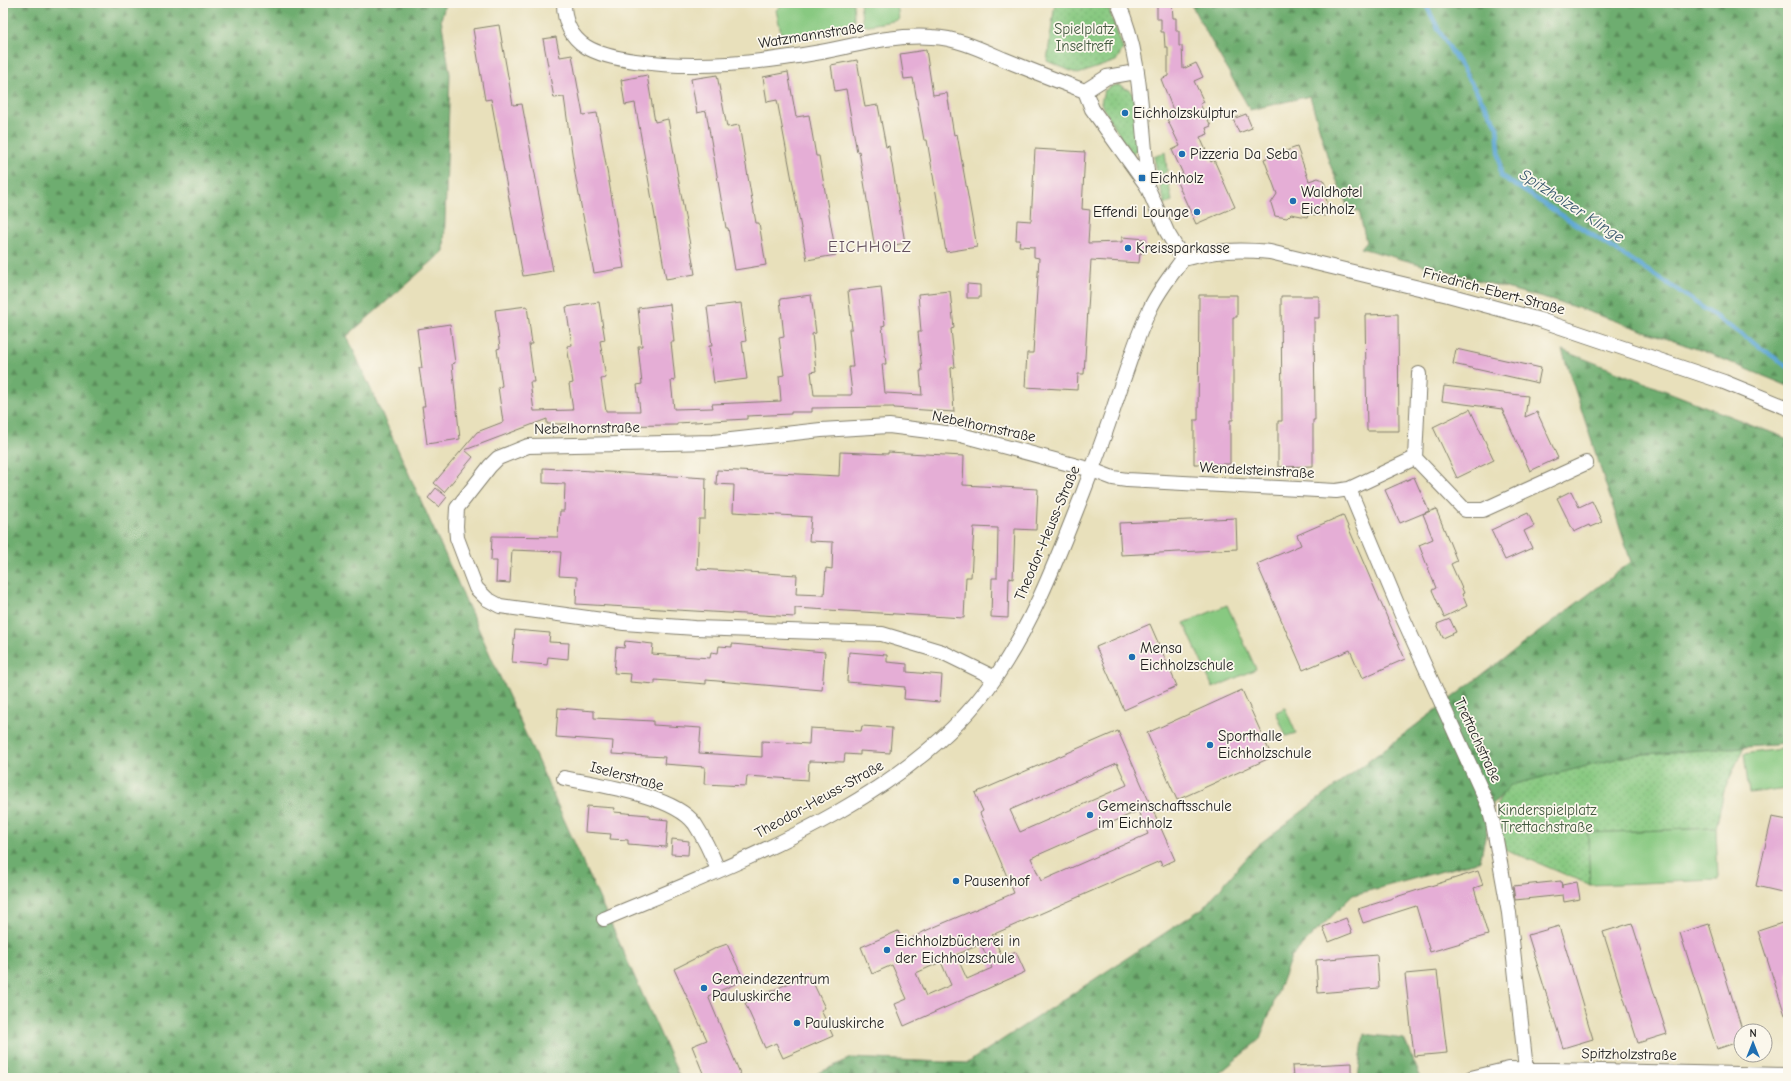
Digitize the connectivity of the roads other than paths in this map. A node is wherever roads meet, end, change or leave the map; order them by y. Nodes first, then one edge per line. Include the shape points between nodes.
1 (564, 3) edge
2 (1118, 3) edge
3 (1136, 72) junction
4 (1085, 91) junction
5 (1148, 186) junction
6 (1183, 259) junction
7 (1419, 374) dead end
8 (1788, 408) edge
9 (1414, 458) junction
10 (1586, 463) dead end
11 (1092, 470) junction
12 (1349, 489) junction
13 (995, 678) junction
14 (564, 778) dead end
15 (718, 870) junction
16 (604, 919) dead end
17 (1526, 1069) junction
18 (1788, 1075) edge
19 (1471, 1078) edge

1 - 4 street, Watzmannstraße via 566,22 576,39 593,52 610,57 668,65 739,64 894,38 931,37 958,40
2 - 3 street via 1131,44
3 - 4 street via 1107,77
3 - 5 street
4 - 5 street via 1092,109
5 - 6 street via 1167,232
6 - 8 street, Friedrich-Ebert-Straße via 1213,251 1270,252 1448,295 1626,347
6 - 11 street, Theodor-Heuss-Straße via 1150,307
7 - 9 street
9 - 10 street via 1465,510 1483,510
9 - 12 street, Wendelsteinstraße
11 - 12 street, Wendelsteinstraße via 1127,480 1292,490
11 - 13 street, Theodor-Heuss-Straße via 1053,570
11 - 13 street, Nebelhornstraße via 961,435 888,426 821,430 713,442 541,445 528,446 498,458 457,508 458,538 476,588 487,599 500,606 648,625 882,634 942,652
12 - 17 street, Trettachstraße via 1403,618 1488,805 1495,830 1509,913
13 - 15 street, Theodor-Heuss-Straße via 964,717 938,742 892,778 800,832
14 - 15 street, Iselerstraße via 651,798 680,810 694,823
15 - 16 street, Theodor-Heuss-Straße
17 - 18 street, Spitzholzstraße
17 - 19 street, Spitzholzstraße via 1494,1071

